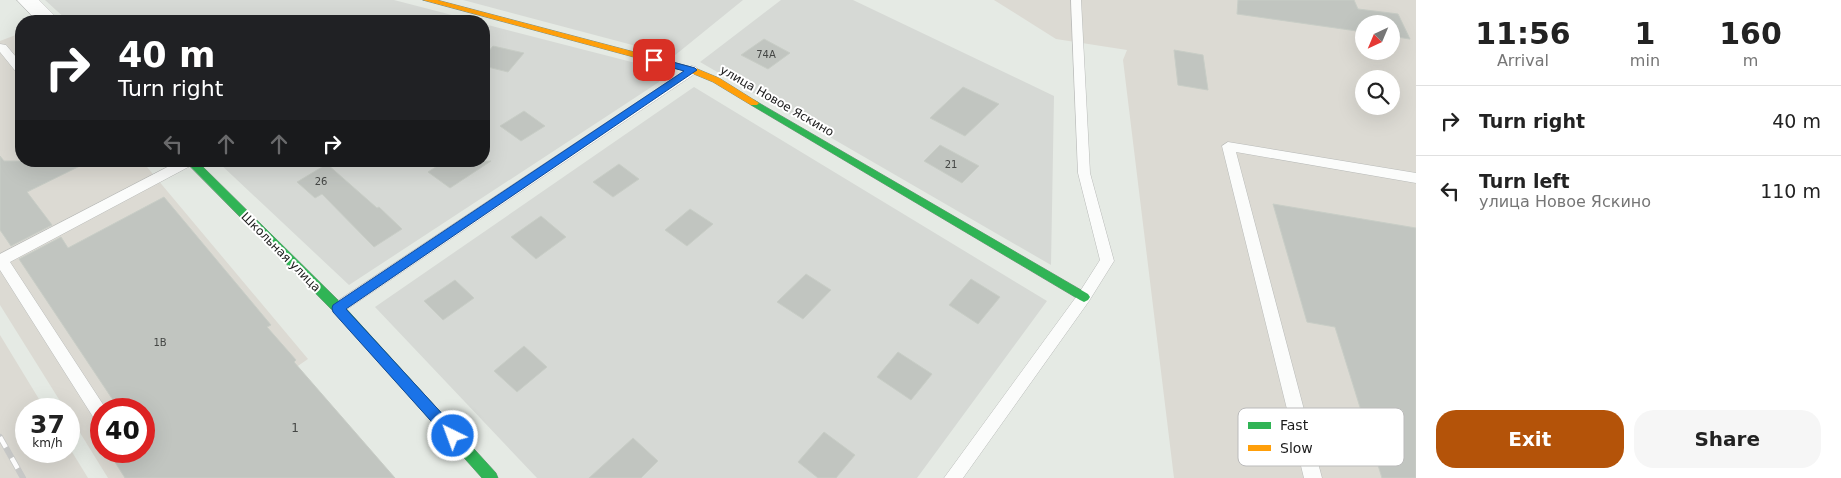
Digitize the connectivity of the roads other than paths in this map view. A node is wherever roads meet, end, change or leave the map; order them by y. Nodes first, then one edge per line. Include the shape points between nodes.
1 (27, 0) edge
2 (428, 0) edge
3 (1076, 0) edge
4 (43, 15) edge
5 (485, 15) edge
6 (490, 16) edge
7 (2, 47) dead end
8 (15, 63) edge
9 (692, 70) junction
10 (179, 167) edge
11 (196, 167) edge
12 (1416, 178) edge
13 (1084, 296) junction
14 (338, 308) junction
15 (90, 398) edge
16 (1295, 408) edge
17 (491, 478) edge
18 (952, 478) edge

1 - 4 street
2 - 5 street, улица Новое Яскино
3 - 13 lane via 1084,173 1107,262
6 - 9 street, улица Новое Яскино
7 - 8 lane
9 - 13 street, улица Новое Яскино via 716,80
9 - 14 lane
10 - 15 lane via 1,260
11 - 14 street, Школьная улица
12 - 16 lane via 1228,146
13 - 18 lane
14 - 17 street, Школьная улица

